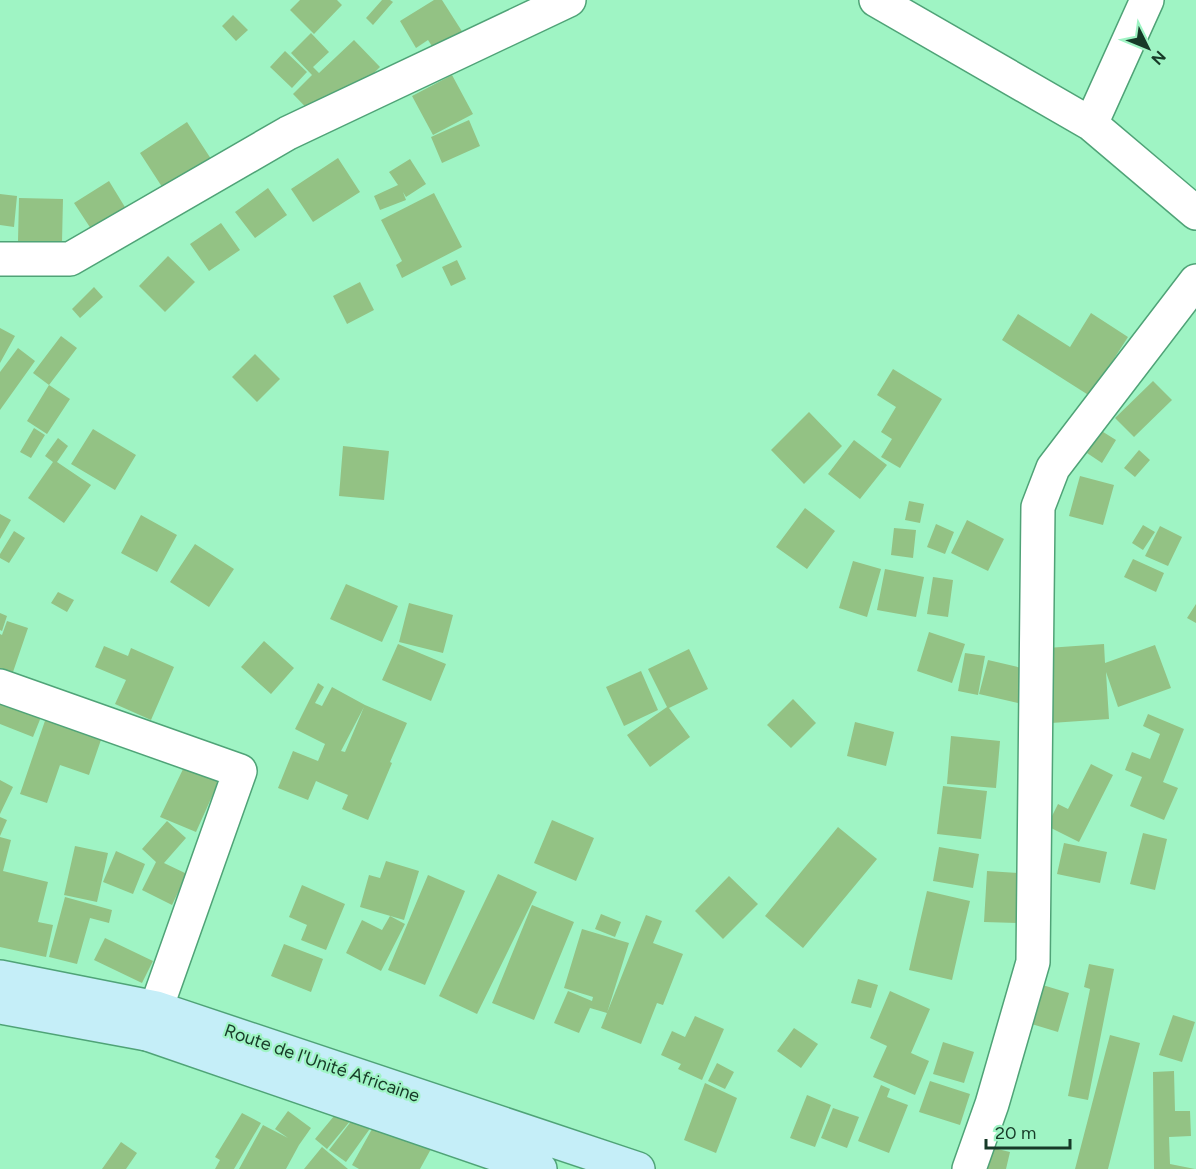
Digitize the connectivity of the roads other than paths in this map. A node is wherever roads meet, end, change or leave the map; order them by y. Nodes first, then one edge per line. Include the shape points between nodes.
1 (568, 0) edge
2 (876, 0) edge
3 (1147, 0) edge
4 (1091, 124) junction
5 (1196, 213) edge
6 (0, 258) edge
7 (1196, 281) edge
8 (0, 686) edge
9 (0, 977) edge
10 (0, 1007) edge
11 (152, 1021) junction
12 (540, 1169) edge
13 (638, 1169) edge
14 (969, 1169) edge

1 - 6 street via 288,133 70,259
2 - 4 street
3 - 4 street
4 - 5 street
7 - 14 street via 1053,468 1038,507 1033,962
8 - 11 street via 240,771
9 - 11 main road, Route de l'Unité Africaine
10 - 11 main road, Route de l'Unité Africaine
11 - 12 main road, Route de l'Unité Africaine
11 - 13 main road, Route de l'Unité Africaine

